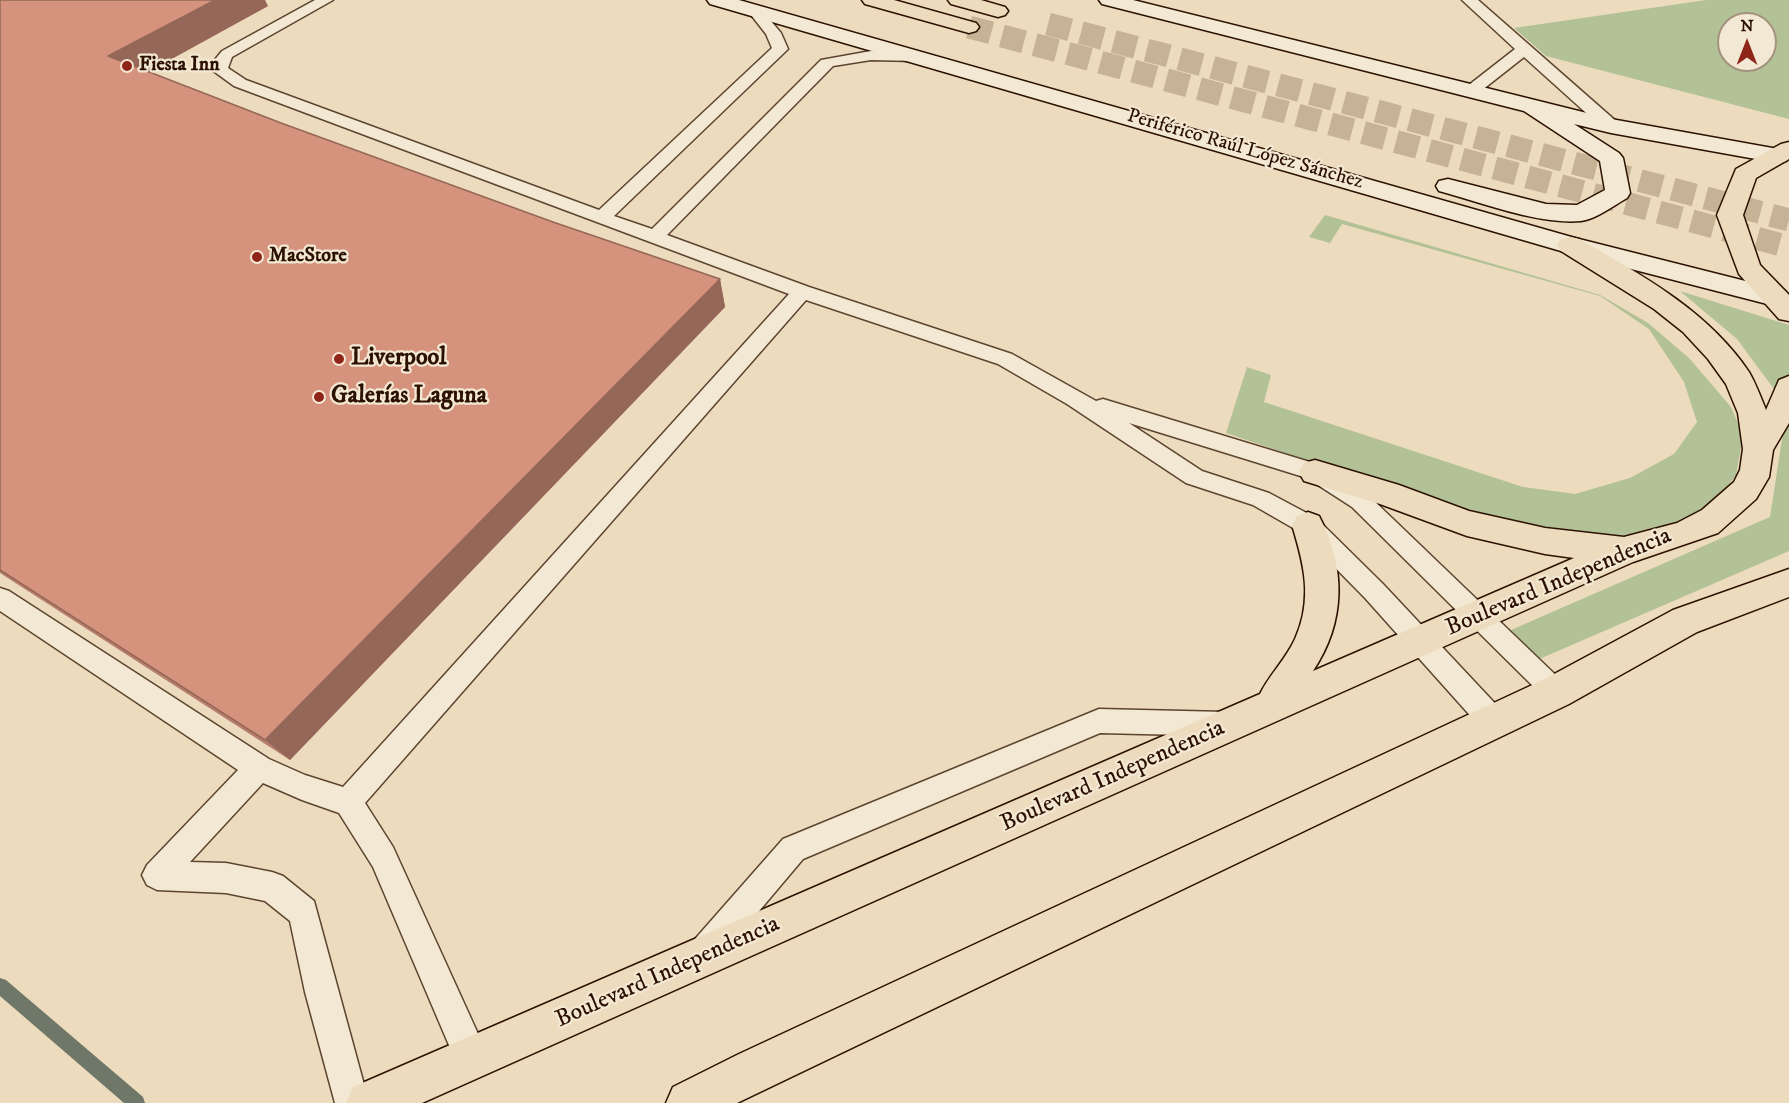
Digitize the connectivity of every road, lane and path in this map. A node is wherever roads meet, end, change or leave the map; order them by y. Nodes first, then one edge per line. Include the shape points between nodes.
1 (326, 0) edge
2 (717, 0) edge
3 (872, 0) edge
4 (958, 0) edge
5 (1108, 0) edge
6 (1469, 0) edge
7 (755, 11) junction
8 (998, 11) tunnel mouth
9 (969, 27) tunnel mouth
10 (1526, 48) junction
11 (919, 57) junction
12 (1472, 91) junction
13 (1058, 96) junction
14 (1530, 105) junction
15 (1611, 126) junction
16 (1783, 153) edge
17 (602, 218) junction
18 (655, 237) junction
19 (1570, 245) junction
20 (802, 292) junction
21 (1782, 304) edge
22 (1789, 387) edge
23 (1075, 398) junction
24 (1773, 437) edge
25 (1315, 472) junction
26 (1308, 525) junction
27 (1624, 552) junction
28 (1789, 583) edge
29 (0, 598) edge
30 (1477, 616) junction
31 (1419, 641) junction
32 (1556, 692) junction
33 (1272, 707) junction
34 (1494, 722) junction
35 (1231, 724) junction
36 (259, 768) junction
37 (348, 802) junction
38 (696, 961) junction
39 (472, 1059) junction
40 (352, 1103) edge
41 (369, 1103) edge
42 (689, 1103) edge

1 - 17 lane via 227,54 220,70 240,83
2 - 7 main road, Periférico Raúl López Sánchez
3 - 9 main road
4 - 8 main road
5 - 12 main road, Periférico Raúl López Sánchez
6 - 10 lane
7 - 11 main road, Periférico Raúl López Sánchez
7 - 17 lane via 780,49
10 - 12 lane
10 - 15 lane
11 - 13 main road, Periférico Raúl López Sánchez
11 - 18 lane via 879,54 827,63
12 - 14 main road, Periférico Raúl López Sánchez
13 - 14 main road via 1146,109 1546,212 1581,213 1618,193 1611,158
13 - 19 main road, Periférico Raúl López Sánchez
14 - 15 main road, Periférico Raúl López Sánchez
15 - 16 main road, Periférico Raúl López Sánchez
16 - 21 main road, Periférico Raúl López Sánchez via 1745,174 1730,215 1748,268
17 - 18 lane
18 - 20 lane
19 - 21 main road, Periférico Raúl López Sánchez
19 - 24 main road via 1624,276 1694,327 1722,356 1745,390 1757,428
20 - 23 lane via 1005,359
20 - 37 lane
22 - 24 main road, Boulevard Independencia
23 - 25 lane
23 - 26 lane via 1194,477 1235,488
24 - 27 main road, Boulevard Independencia via 1749,488 1708,524
25 - 27 main road via 1467,523 1545,542
25 - 30 lane via 1360,501
26 - 31 lane
26 - 33 main road via 1321,565 1323,598 1311,645
27 - 30 main road, Boulevard Independencia
28 - 32 main road via 1685,621
29 - 36 lane
30 - 31 main road, Boulevard Independencia
30 - 32 lane
31 - 33 main road, Boulevard Independencia
31 - 34 lane
32 - 34 main road
33 - 35 main road, Boulevard Independencia
34 - 42 main road
35 - 38 main road, Boulevard Independencia
35 - 38 lane via 1099,721 793,849
36 - 37 lane
36 - 40 lane via 157,875 226,878 272,887 303,912
37 - 39 lane via 383,857
38 - 39 main road, Boulevard Independencia
39 - 41 main road, Boulevard Independencia

